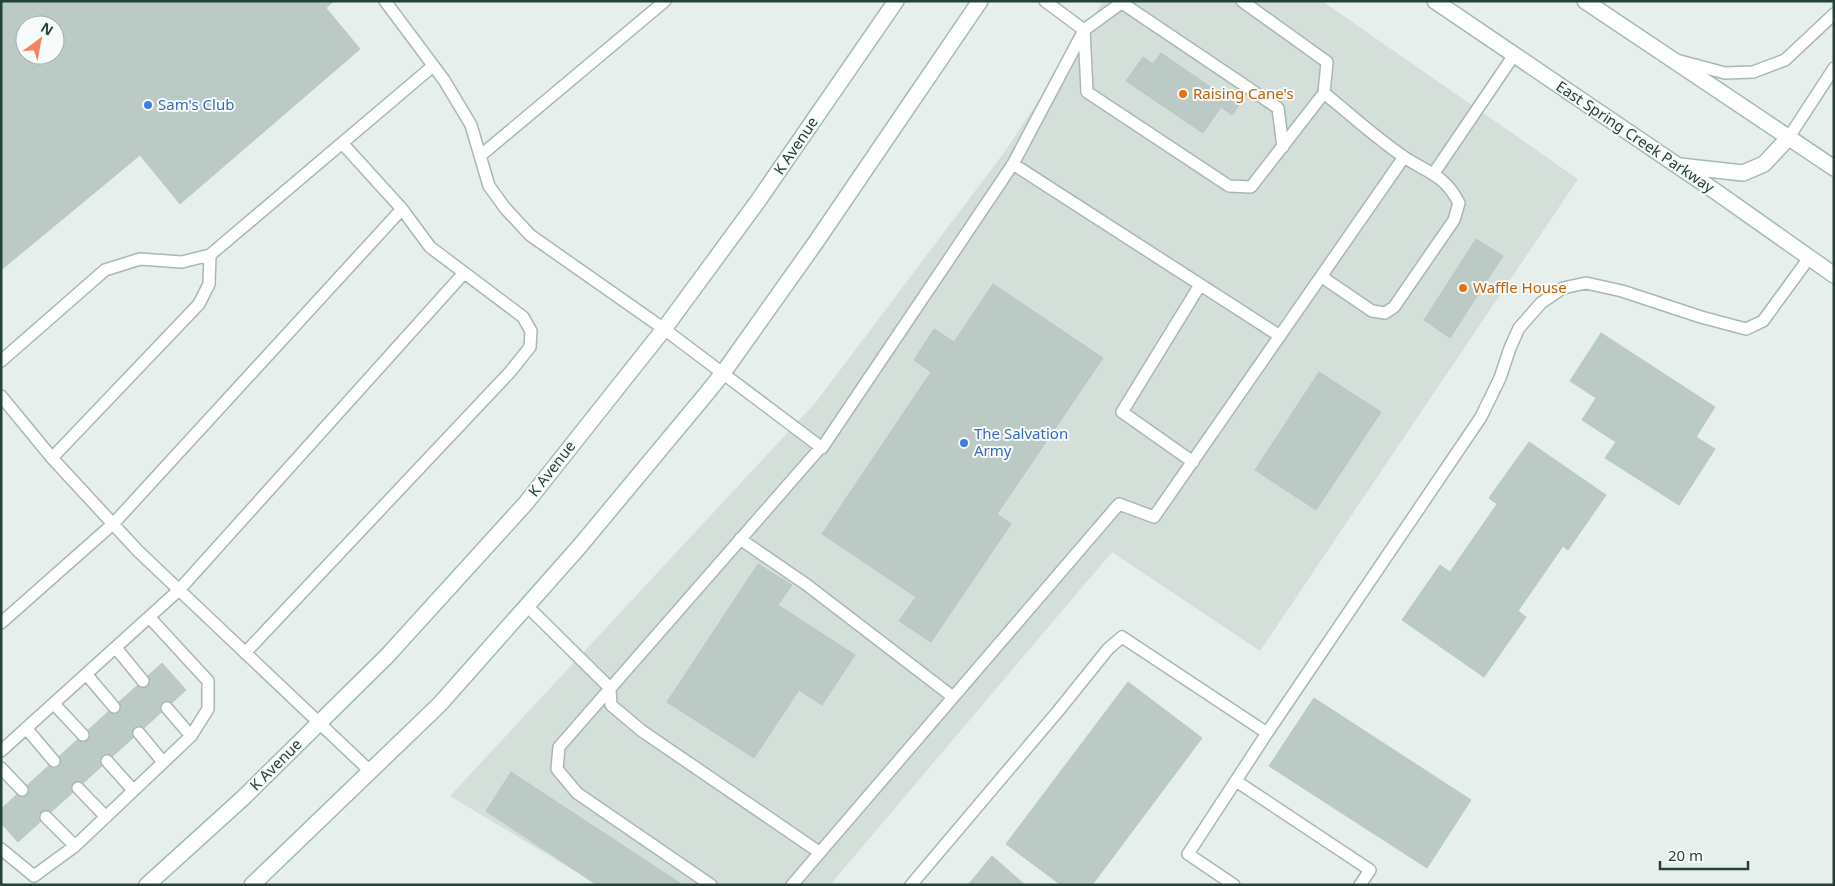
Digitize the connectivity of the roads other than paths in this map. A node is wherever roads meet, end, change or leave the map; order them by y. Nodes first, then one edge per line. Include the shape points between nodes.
1 (385, 1) edge
2 (666, 1) edge
3 (896, 1) edge
4 (980, 1) edge
5 (1045, 1) edge
6 (1242, 1) edge
7 (1435, 1) edge
8 (1584, 1) edge
9 (1123, 2) edge
10 (1834, 14) edge
11 (1084, 30) junction
12 (1514, 55) junction
13 (1672, 59) junction
14 (433, 66) junction
15 (1834, 68) edge
16 (1324, 93) junction
17 (1789, 137) junction
18 (342, 143) junction
19 (1282, 148) junction
20 (480, 156) junction
21 (1404, 157) junction
22 (1013, 164) junction
23 (1676, 165) junction
24 (1834, 168) edge
25 (1434, 174) junction
26 (402, 209) junction
27 (210, 255) junction
28 (1808, 258) junction
29 (464, 273) junction
30 (1834, 275) edge
31 (1322, 277) junction
32 (1200, 285) junction
33 (664, 329) junction
34 (1280, 336) junction
35 (1, 361) edge
36 (723, 373) junction
37 (1, 396) edge
38 (821, 447) junction
39 (52, 458) junction
40 (1193, 462) junction
41 (114, 523) junction
42 (740, 540) junction
43 (179, 590) junction
44 (527, 606) junction
45 (4, 617) edge
46 (150, 618) junction
47 (116, 648) junction
48 (245, 653) junction
49 (87, 674) junction
50 (143, 681) dead end
51 (610, 688) junction
52 (953, 697) junction
53 (54, 704) junction
54 (114, 707) dead end
55 (166, 708) dead end
56 (318, 724) junction
57 (26, 728) junction
58 (139, 733) dead end
59 (1267, 733) junction
60 (83, 735) dead end
61 (191, 736) junction
62 (1, 751) edge
63 (54, 761) dead end
64 (107, 761) dead end
65 (164, 762) junction
66 (1, 768) edge
67 (371, 772) junction
68 (1236, 781) junction
69 (78, 788) dead end
70 (22, 790) dead end
71 (133, 790) junction
72 (46, 817) dead end
73 (106, 817) junction
74 (75, 846) junction
75 (1, 849) edge
76 (820, 852) junction
77 (147, 885) edge
78 (252, 885) edge
79 (711, 885) edge
80 (792, 885) edge
81 (911, 885) edge
82 (1234, 885) edge
83 (1360, 885) edge

1 - 14 lane
2 - 20 lane
3 - 33 main road, K Avenue via 758,201
4 - 36 main road
5 - 11 lane
6 - 16 lane via 1327,62
7 - 12 main road, East Spring Creek Parkway
8 - 13 main road
9 - 11 lane
9 - 19 lane via 1278,108
10 - 13 lane via 1785,60 1753,72 1725,74
11 - 19 lane via 1088,92 1229,186 1251,187
11 - 22 lane
12 - 23 main road, East Spring Creek Parkway
12 - 25 lane
13 - 17 main road
14 - 18 lane
14 - 20 lane via 471,125
15 - 17 lane
16 - 19 lane
16 - 21 lane
17 - 23 main road via 1764,164 1743,173
17 - 24 main road
18 - 26 lane
18 - 27 lane
20 - 33 lane via 489,186 530,235
21 - 25 lane
21 - 31 lane
22 - 32 lane
22 - 38 lane
23 - 28 main road, East Spring Creek Parkway
25 - 31 lane via 1452,189 1459,203 1454,220 1394,307 1385,313 1372,311
26 - 29 lane via 430,247
26 - 41 lane
27 - 35 lane via 182,262 140,259 105,270
27 - 39 lane via 209,284 199,304
28 - 30 main road, East Spring Creek Parkway
28 - 59 lane via 1764,321 1746,329 1586,283 1563,288 1542,303 1519,328 1481,417
29 - 43 lane
29 - 48 lane via 523,318 531,331 530,347
31 - 34 lane
32 - 34 lane
32 - 40 lane via 1122,412
33 - 36 lane
33 - 56 main road, K Avenue via 526,503 387,656
34 - 40 lane
36 - 38 lane
36 - 44 main road
37 - 39 lane
38 - 42 lane
39 - 41 lane
40 - 52 lane via 1154,517 1119,504
41 - 43 lane
41 - 45 lane
42 - 51 lane
42 - 52 lane via 807,585
43 - 46 lane
43 - 48 lane
44 - 51 lane
44 - 67 main road via 440,704
46 - 47 lane
46 - 61 lane via 208,681 208,709
47 - 49 lane
47 - 50 lane
48 - 56 lane
49 - 53 lane
49 - 54 lane
51 - 76 lane via 611,705 642,731
51 - 79 lane via 558,747 557,769 577,793
52 - 76 lane
53 - 57 lane
53 - 60 lane
55 - 61 lane
56 - 67 lane
56 - 77 main road, K Avenue
57 - 62 lane
57 - 63 lane
58 - 65 lane
59 - 68 lane
59 - 81 lane via 1122,637 1108,649
61 - 65 lane
64 - 71 lane
65 - 71 lane
66 - 70 lane
67 - 78 main road
68 - 82 lane via 1188,854
68 - 83 lane via 1370,870
69 - 73 lane
71 - 73 lane
72 - 74 lane
73 - 74 lane
74 - 75 lane via 34,876
76 - 80 lane

